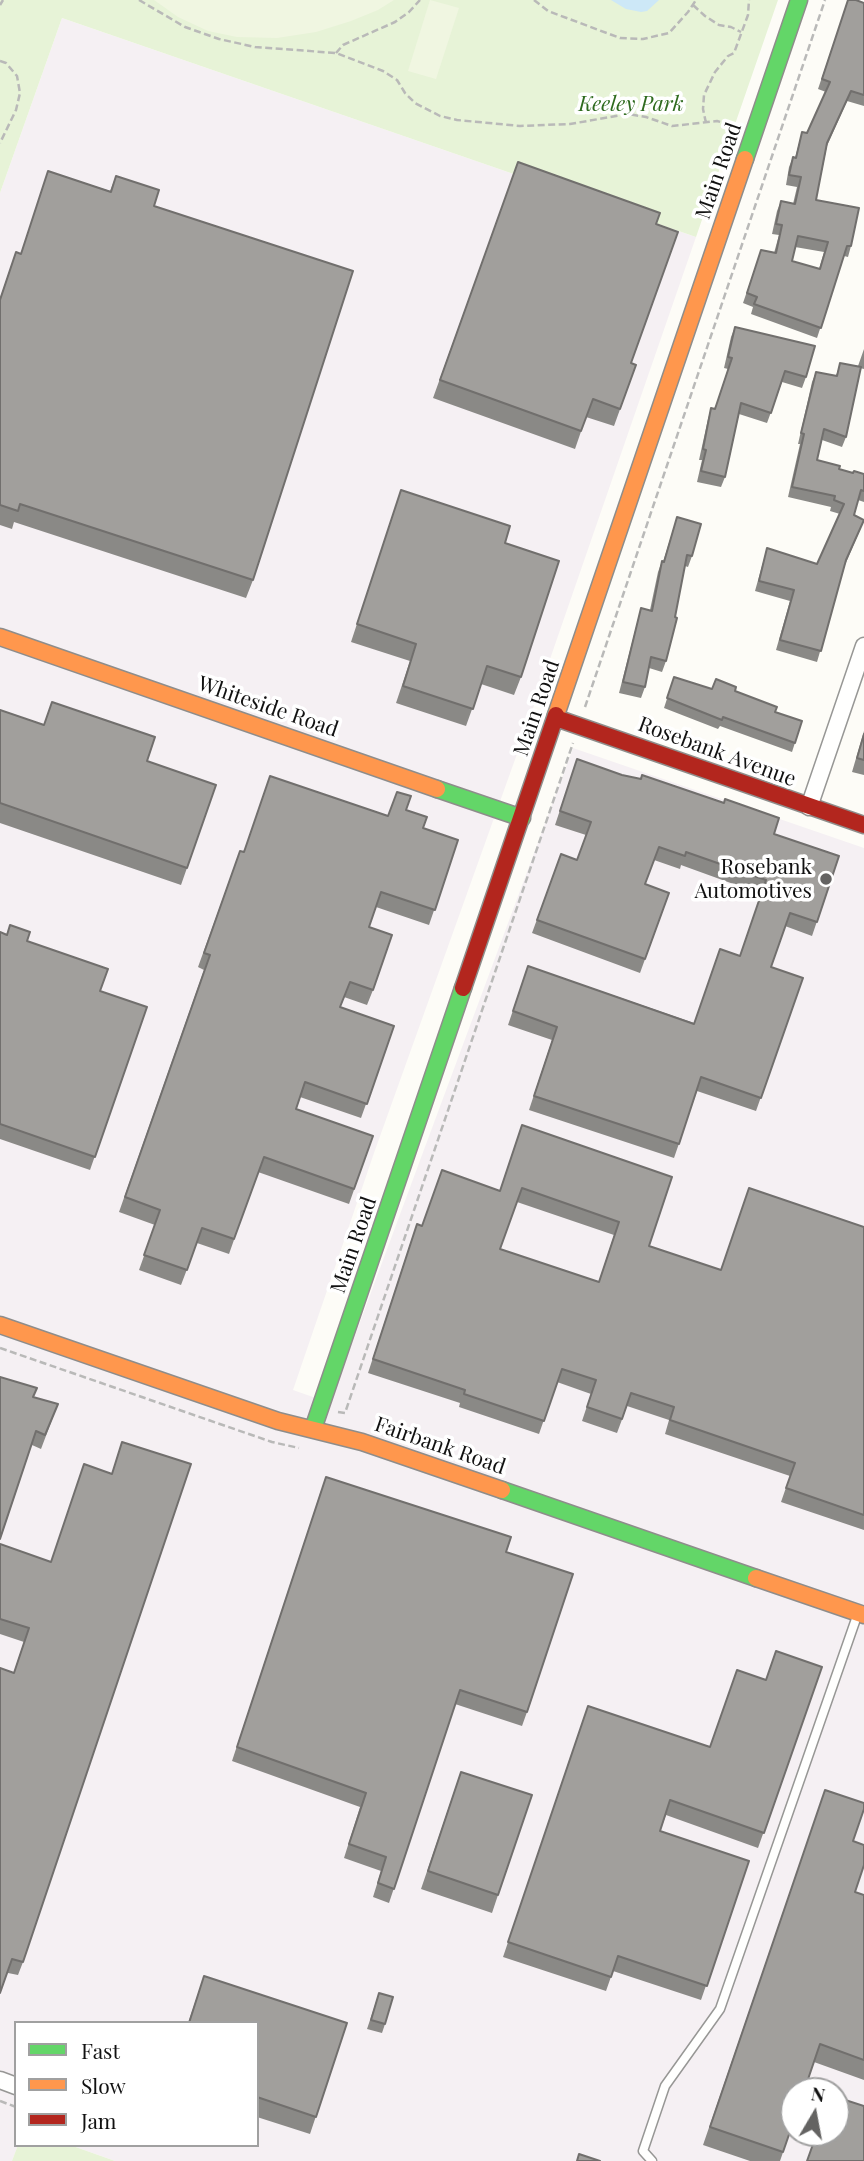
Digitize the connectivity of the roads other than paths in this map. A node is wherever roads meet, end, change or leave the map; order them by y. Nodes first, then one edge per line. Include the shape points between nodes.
1 (799, 0) edge
2 (0, 637) edge
3 (864, 646) edge
4 (556, 718) junction
5 (809, 807) junction
6 (522, 818) junction
7 (864, 825) edge
8 (0, 1325) edge
9 (313, 1429) junction
10 (861, 1614) edge
11 (652, 2161) edge

1 - 4 main road, Main Road
2 - 6 main road, Whiteside Road
3 - 5 street
4 - 5 main road, Rosebank Avenue
4 - 6 main road, Main Road
5 - 7 main road, Rosebank Avenue
6 - 9 main road, Main Road
8 - 9 main road, Fairbank Road
9 - 10 main road, Fairbank Road
10 - 11 lane via 720,2009 665,2086 643,2151

